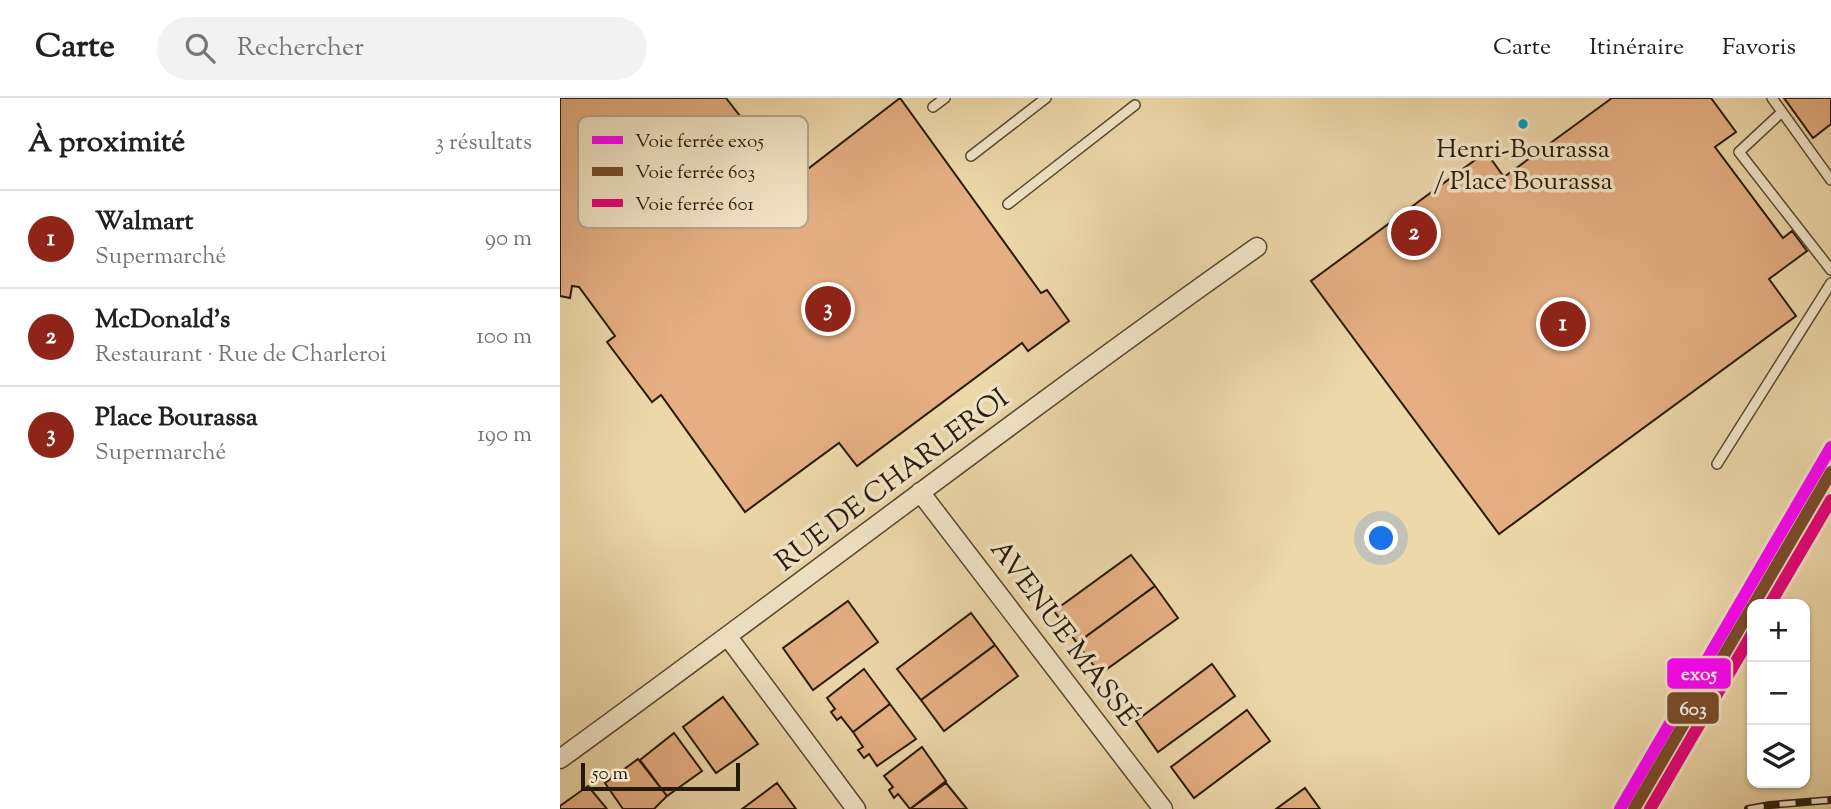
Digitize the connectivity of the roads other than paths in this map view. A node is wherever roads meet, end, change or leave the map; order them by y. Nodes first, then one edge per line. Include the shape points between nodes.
1 (945, 98) edge
2 (1046, 98) edge
3 (1772, 98) edge
4 (1135, 105) dead end
5 (933, 107) dead end
6 (1782, 112) junction
7 (971, 156) dead end
8 (1831, 180) edge
9 (1008, 204) dead end
10 (1257, 247) dead end
11 (1831, 270) edge
12 (1831, 283) edge
13 (1717, 464) dead end
14 (920, 492) junction
15 (728, 638) junction
16 (560, 759) edge
17 (856, 809) edge
18 (1163, 809) edge

1 - 5 lane
2 - 7 lane
3 - 6 lane
4 - 9 lane
6 - 8 lane
6 - 11 lane via 1739,152
10 - 14 street, RUE DE CHARLEROI
12 - 13 lane
14 - 15 street, RUE DE CHARLEROI
14 - 18 street, AVENUE MASSÉ
15 - 16 street, RUE DE CHARLEROI
15 - 17 street

